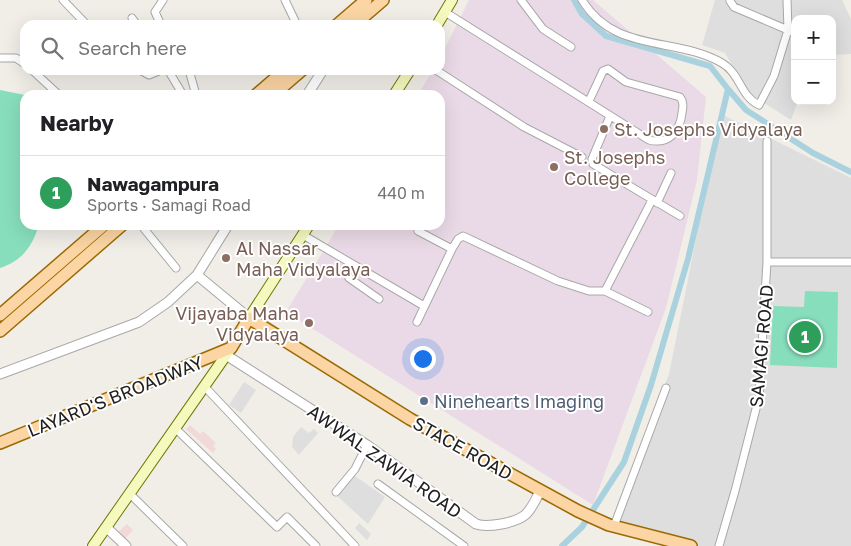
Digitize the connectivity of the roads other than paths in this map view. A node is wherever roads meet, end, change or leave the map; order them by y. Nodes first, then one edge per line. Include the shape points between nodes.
1 (64, 0) edge
2 (163, 0) edge
3 (285, 0) edge
4 (383, 0) edge
5 (452, 0) edge
6 (521, 0) edge
7 (582, 0) edge
8 (787, 0) edge
9 (364, 1) edge
10 (730, 1) edge
11 (445, 12) junction
12 (82, 20) edge
13 (159, 20) edge
14 (295, 20) edge
15 (343, 20) edge
16 (360, 20) edge
17 (440, 20) edge
18 (791, 26) edge
19 (791, 32) edge
20 (791, 34) edge
21 (571, 47) dead end
22 (0, 58) edge
23 (20, 61) edge
24 (37, 75) edge
25 (171, 75) edge
26 (190, 75) edge
27 (279, 75) edge
28 (296, 75) edge
29 (320, 75) edge
30 (407, 75) edge
31 (444, 75) edge
32 (54, 90) edge
33 (181, 90) edge
34 (195, 90) edge
35 (262, 90) edge
36 (279, 90) edge
37 (310, 90) edge
38 (397, 90) edge
39 (589, 101) junction
40 (610, 116) junction
41 (768, 141) dead end
42 (582, 157) dead end
43 (672, 172) dead end
44 (654, 201) junction
45 (680, 216) dead end
46 (98, 230) edge
47 (116, 230) edge
48 (145, 230) edge
49 (225, 230) edge
50 (306, 230) edge
51 (418, 231) dead end
52 (303, 235) junction
53 (452, 249) junction
54 (767, 262) junction
55 (851, 262) edge
56 (349, 263) junction
57 (176, 268) dead end
58 (197, 275) junction
59 (605, 291) junction
60 (379, 299) dead end
61 (424, 306) junction
62 (648, 312) dead end
63 (0, 315) edge
64 (249, 318) junction
65 (417, 322) dead end
66 (0, 331) edge
67 (228, 352) junction
68 (0, 374) edge
69 (205, 387) junction
70 (666, 388) dead end
71 (176, 429) junction
72 (0, 443) edge
73 (367, 444) junction
74 (378, 484) dead end
75 (540, 491) junction
76 (336, 492) dead end
77 (130, 494) junction
78 (610, 525) junction
79 (107, 528) junction
80 (669, 543) edge
81 (93, 546) edge
82 (126, 546) edge
83 (183, 546) edge
84 (316, 546) edge
85 (354, 546) edge
86 (464, 546) edge
87 (691, 546) edge
88 (719, 546) edge

1 - 12 street
2 - 13 street via 155,12
3 - 14 street
4 - 16 main road
5 - 11 main road
6 - 21 street via 543,29
7 - 20 street via 593,16 615,32 694,52 722,63 734,74 751,101 759,105
8 - 18 street
9 - 15 main road
10 - 19 street via 734,7
11 - 17 main road
11 - 39 street
22 - 23 street
24 - 32 street
25 - 33 street
26 - 34 street
27 - 35 main road
28 - 36 main road
29 - 37 street
30 - 38 main road
31 - 42 street via 524,127
39 - 40 street
39 - 40 street via 606,69 626,82 670,92 683,102 680,128 662,140 649,140
40 - 44 street via 592,159 593,164
41 - 54 street, SAMAGI ROAD
43 - 44 street
44 - 45 street
44 - 59 street
46 - 63 main road
47 - 66 main road
48 - 57 street
49 - 58 street
50 - 52 main road
51 - 53 street
52 - 56 street
52 - 64 main road
53 - 59 street via 458,239 466,237 558,281 589,291
53 - 61 street
54 - 55 street
54 - 88 street, SAMAGI ROAD via 757,408
56 - 60 street via 349,278
56 - 61 street
58 - 64 street
58 - 68 street via 168,302 139,322
59 - 62 street
61 - 65 street
64 - 67 main road
64 - 75 main road, STACE ROAD via 410,419
67 - 69 main road
67 - 72 main road, LAYARD'S BROADWAY
67 - 73 street, AWWAL ZAWIA ROAD
69 - 71 main road
69 - 85 street
70 - 78 street
71 - 77 main road
71 - 84 street via 277,527 287,517
73 - 75 street, AWWAL ZAWIA ROAD via 476,524 492,524 524,516
73 - 76 street via 355,469
74 - 86 street
75 - 78 main road, STACE ROAD
77 - 79 main road
77 - 83 street
78 - 80 main road, STACE ROAD
79 - 81 main road
79 - 82 street
80 - 87 main road, STACE ROAD

